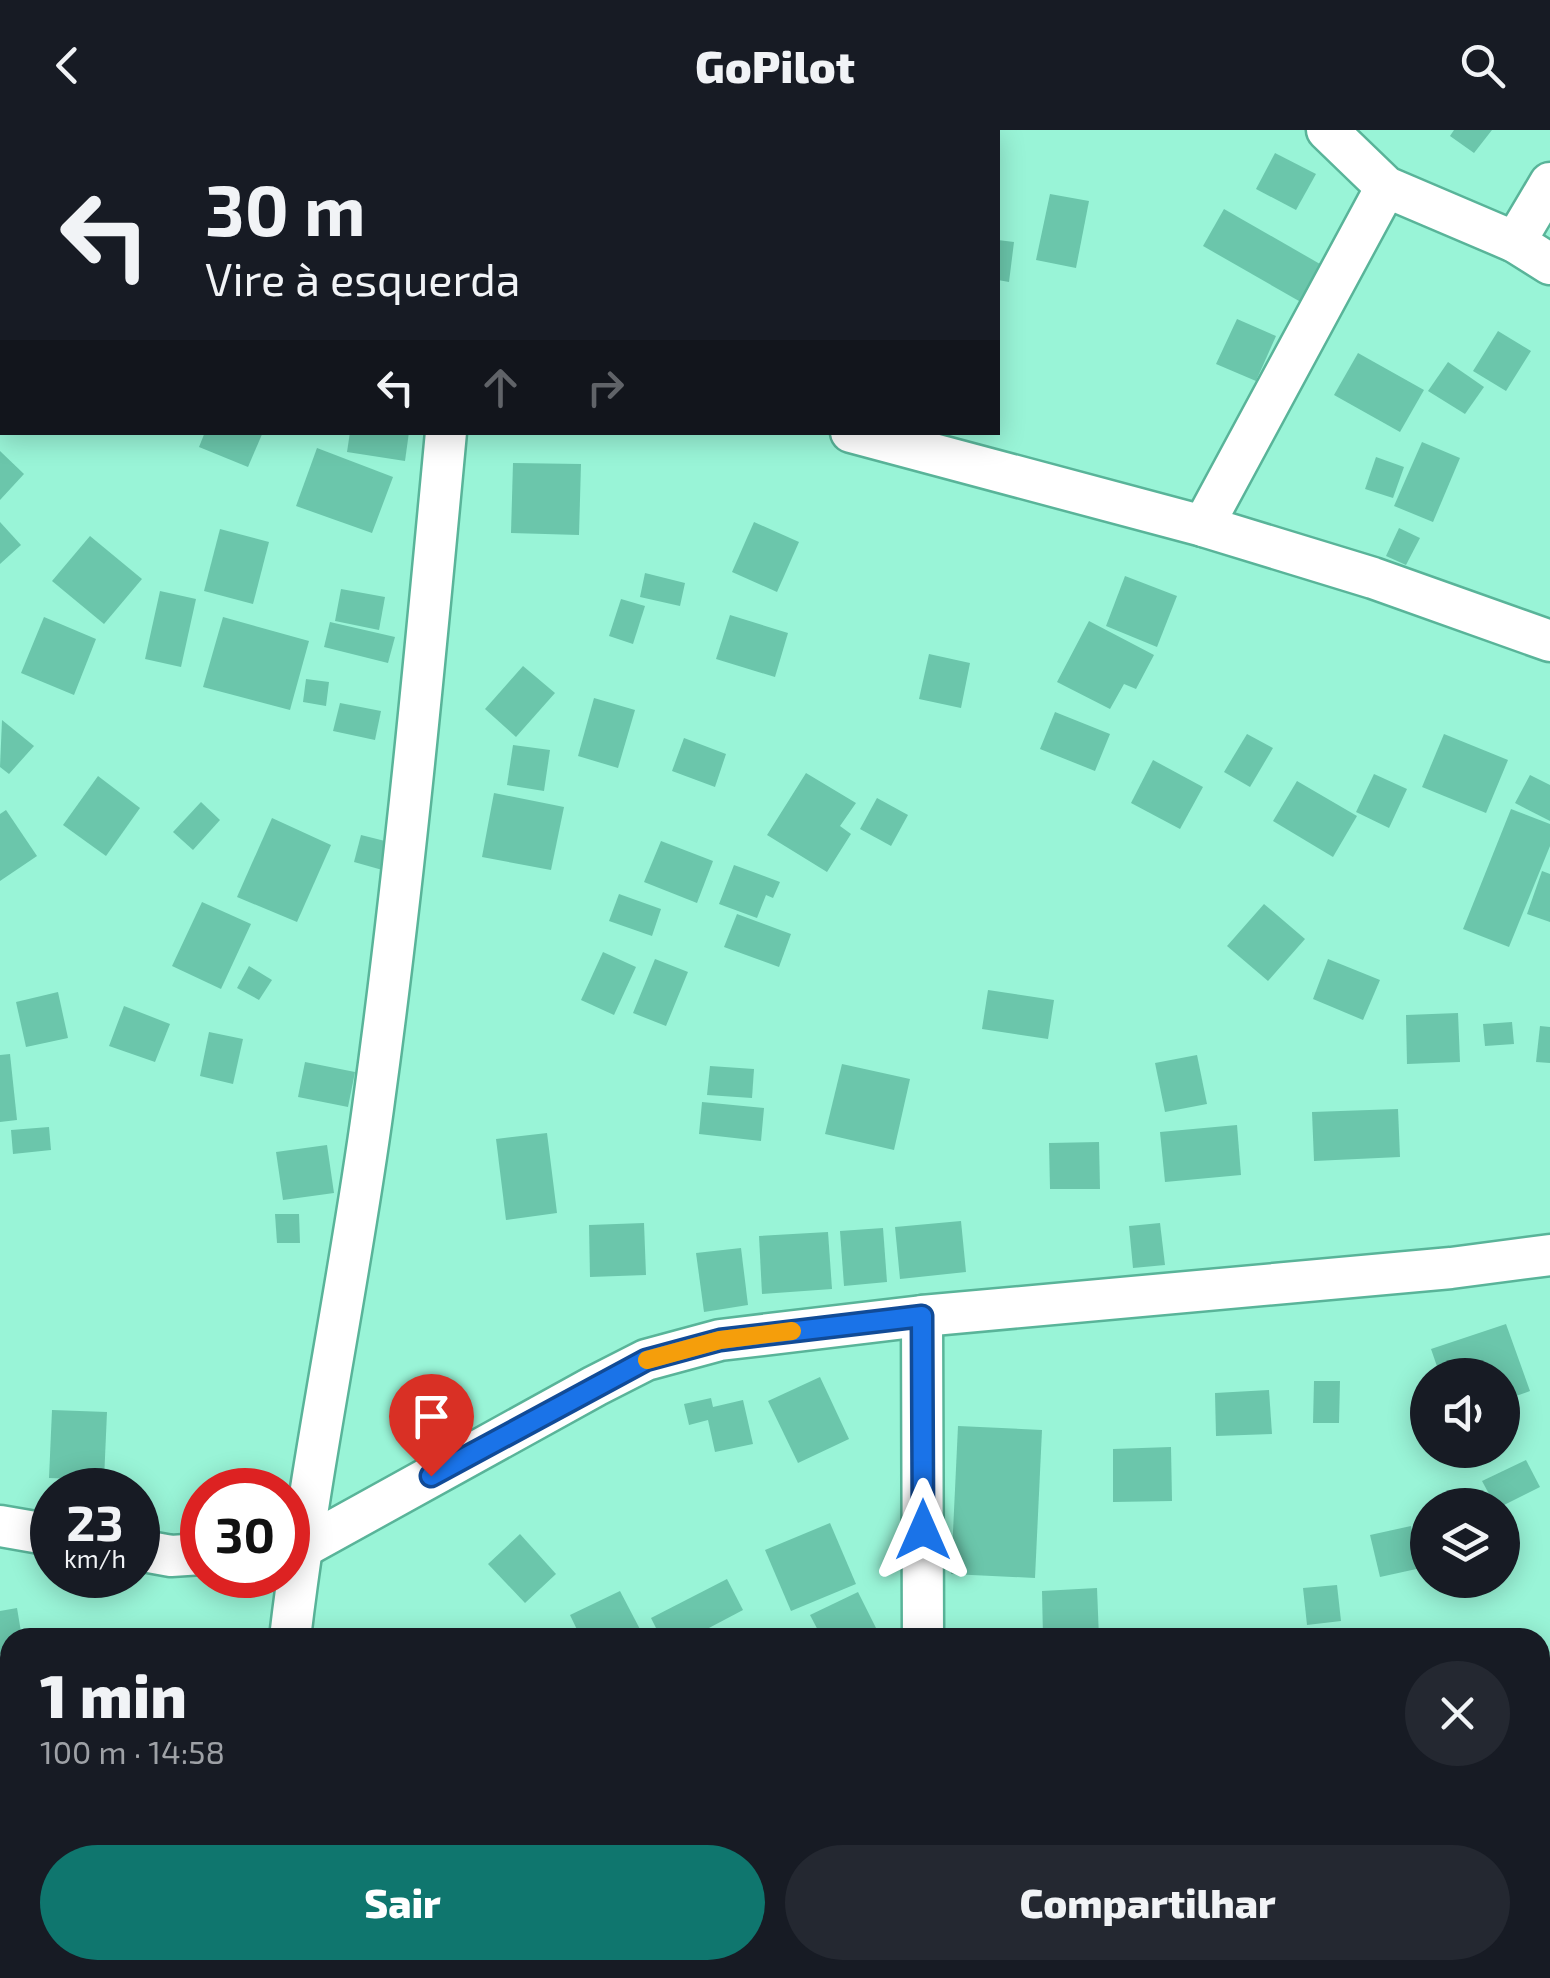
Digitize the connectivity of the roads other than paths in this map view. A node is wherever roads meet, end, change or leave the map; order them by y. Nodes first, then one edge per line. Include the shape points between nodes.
1 (1327, 130) edge
2 (1550, 183) edge
3 (1386, 187) junction
4 (1515, 242) junction
5 (1550, 264) edge
6 (446, 435) edge
7 (863, 435) edge
8 (1203, 526) junction
9 (1550, 640) edge
10 (1550, 1254) edge
11 (922, 1316) junction
12 (309, 1468) edge
13 (0, 1526) edge
14 (30, 1532) edge
15 (310, 1540) edge
16 (292, 1598) edge
17 (290, 1628) edge
18 (923, 1628) edge

1 - 3 street
2 - 4 street
3 - 4 street
3 - 8 street
4 - 5 street
6 - 12 street via 373,1112
7 - 8 street
8 - 9 street
10 - 11 street
11 - 15 street via 720,1340 646,1360
11 - 18 street
13 - 14 street
16 - 17 street

